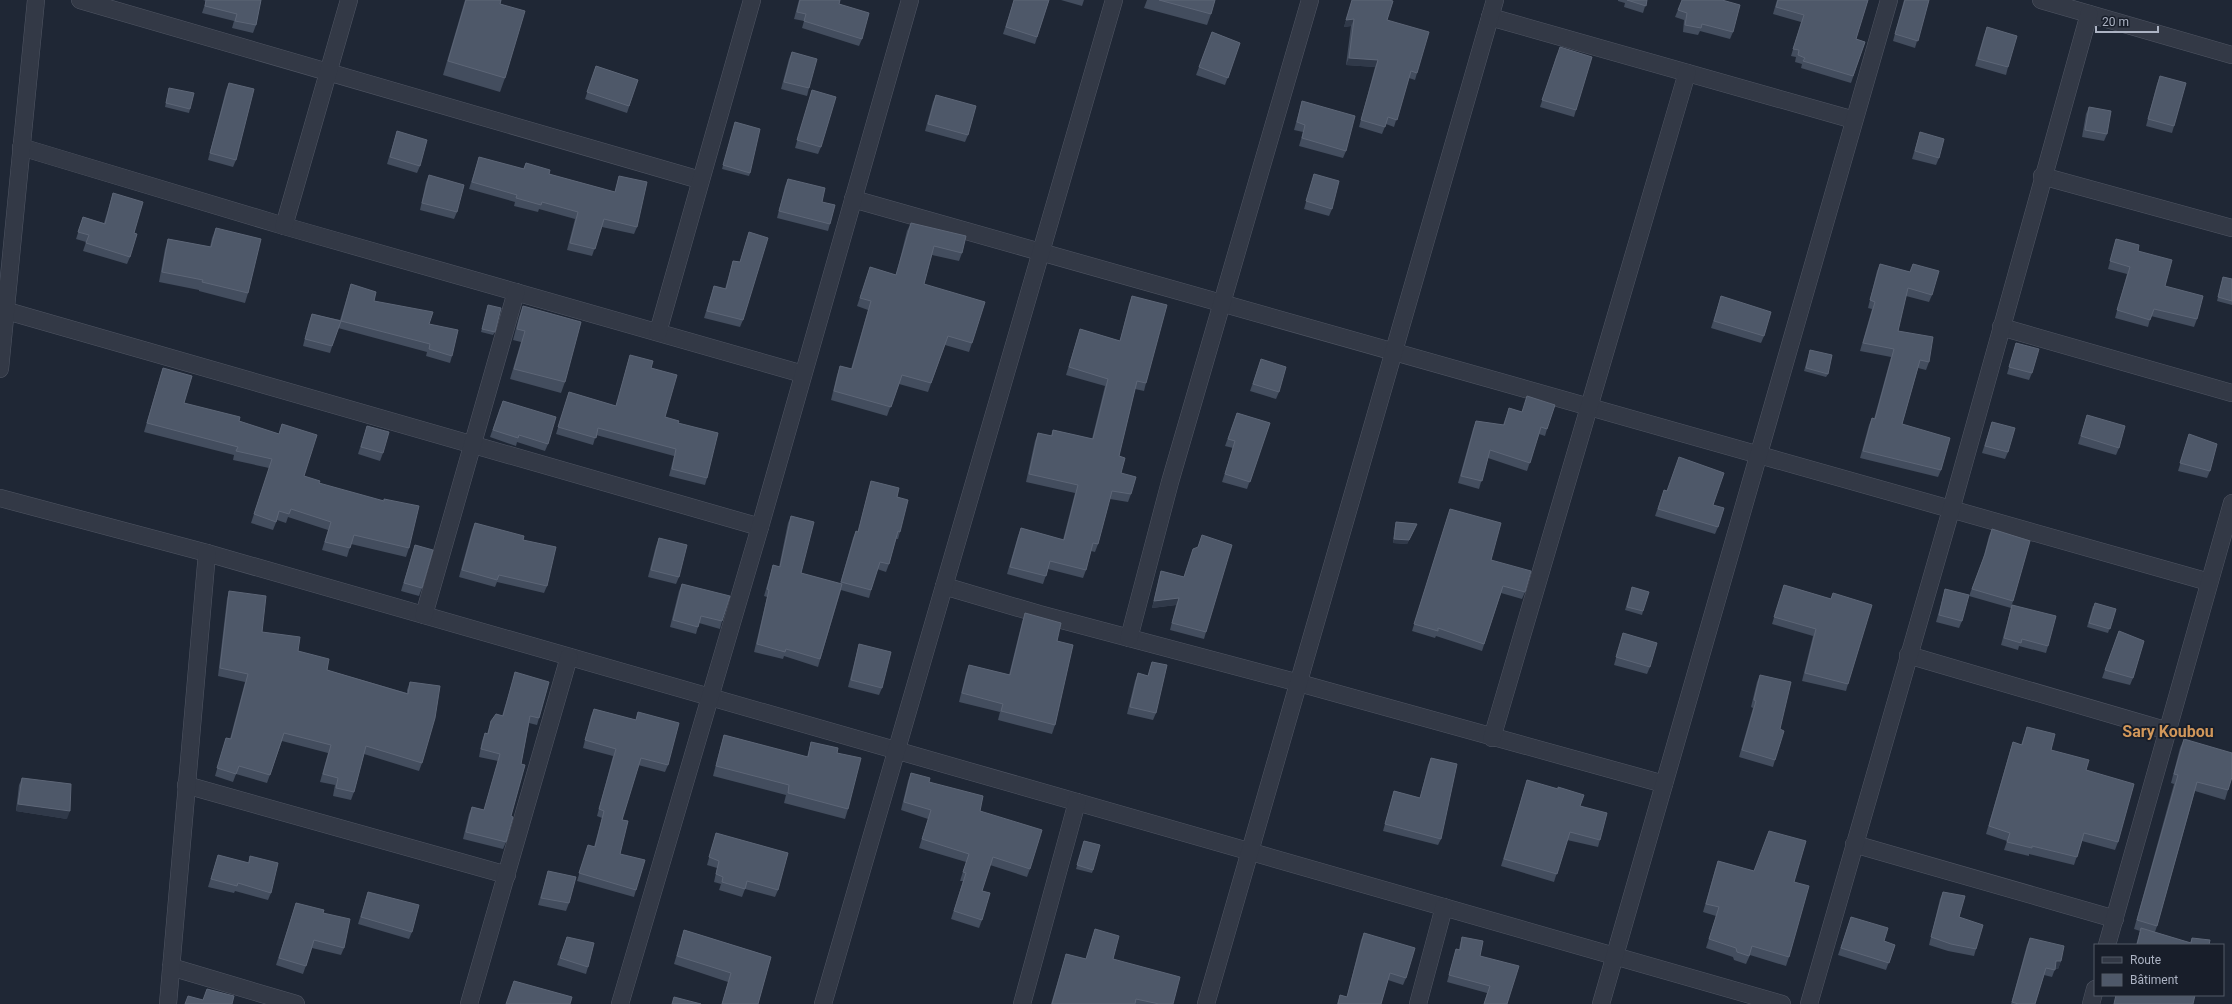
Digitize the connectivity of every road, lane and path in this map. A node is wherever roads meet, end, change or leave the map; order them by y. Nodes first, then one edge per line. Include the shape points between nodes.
1 (36, 0) edge
2 (80, 0) edge
3 (349, 0) edge
4 (752, 0) edge
5 (910, 0) edge
6 (1114, 0) edge
7 (1310, 0) edge
8 (1495, 0) edge
9 (1888, 0) edge
10 (2041, 0) edge
11 (2088, 14) junction
12 (1490, 16) junction
13 (2232, 55) edge
14 (328, 72) junction
15 (1687, 73) junction
16 (1854, 120) junction
17 (21, 147) junction
18 (2042, 176) junction
19 (700, 180) junction
20 (853, 199) junction
21 (284, 226) junction
22 (2232, 228) edge
23 (1041, 252) junction
24 (516, 292) junction
25 (1223, 304) junction
26 (7, 311) junction
27 (2001, 327) junction
28 (658, 332) junction
29 (1394, 352) junction
30 (0, 369) edge
31 (803, 374) junction
32 (2232, 394) edge
33 (1589, 407) junction
34 (473, 445) junction
35 (1758, 455) junction
36 (0, 498) edge
37 (2232, 503) edge
38 (1950, 510) junction
39 (760, 527) junction
40 (207, 553) junction
41 (2210, 582) junction
42 (944, 586) junction
43 (424, 615) junction
44 (1129, 638) junction
45 (1908, 655) junction
46 (569, 657) junction
47 (1299, 683) junction
48 (710, 697) junction
49 (2168, 731) junction
50 (1492, 738) junction
51 (896, 751) junction
52 (1664, 784) junction
53 (186, 785) junction
54 (1077, 802) junction
55 (1854, 844) junction
56 (1250, 852) junction
57 (507, 874) junction
58 (1444, 908) junction
59 (2115, 919) junction
60 (2107, 944) edge
61 (1615, 956) junction
62 (171, 967) junction
63 (2094, 993) edge
64 (168, 1004) edge
65 (296, 1004) edge
66 (469, 1004) edge
67 (620, 1004) edge
68 (823, 1004) edge
69 (1022, 1004) edge
70 (1206, 1004) edge
71 (1418, 1004) edge
72 (1601, 1004) edge
73 (1782, 1004) edge
74 (1810, 1004) edge
75 (2091, 1004) edge

1 - 17 street
2 - 14 street
3 - 14 street
4 - 19 street
5 - 20 street
6 - 23 street
7 - 25 street
8 - 12 street
9 - 16 street
10 - 11 street
11 - 13 street
11 - 18 street
12 - 15 street
12 - 29 street
14 - 19 street
14 - 21 street
15 - 16 street
15 - 33 street
16 - 35 street
17 - 21 street
17 - 26 street
18 - 22 street
18 - 27 street
19 - 28 street
20 - 23 street
20 - 31 street
21 - 24 street
23 - 25 street
23 - 42 street
24 - 28 street
24 - 34 street
25 - 29 street
25 - 44 street via 1170,482
26 - 30 street
26 - 34 street
27 - 32 street
27 - 38 street
28 - 31 street
29 - 33 street
29 - 47 street
31 - 39 street
33 - 35 street
33 - 50 street
34 - 39 street
34 - 43 street
35 - 38 street
35 - 52 street
36 - 40 street
37 - 41 street
38 - 41 street
38 - 45 street
39 - 48 street
40 - 43 street
40 - 53 street
41 - 49 street
42 - 44 street
42 - 51 street
43 - 46 street
44 - 47 street
45 - 49 street
45 - 55 street
46 - 48 street
46 - 57 street
47 - 50 street
47 - 56 street
48 - 51 street
48 - 67 street
49 - 59 street
50 - 52 street
51 - 54 street
51 - 68 street
52 - 61 street
53 - 57 street
53 - 62 street
54 - 56 street
54 - 69 street
55 - 59 street
55 - 74 street
56 - 58 street
56 - 70 street
57 - 66 street
58 - 61 street
58 - 71 street
59 - 60 street
61 - 72 street
61 - 73 street
62 - 64 street
62 - 65 street
63 - 75 street

